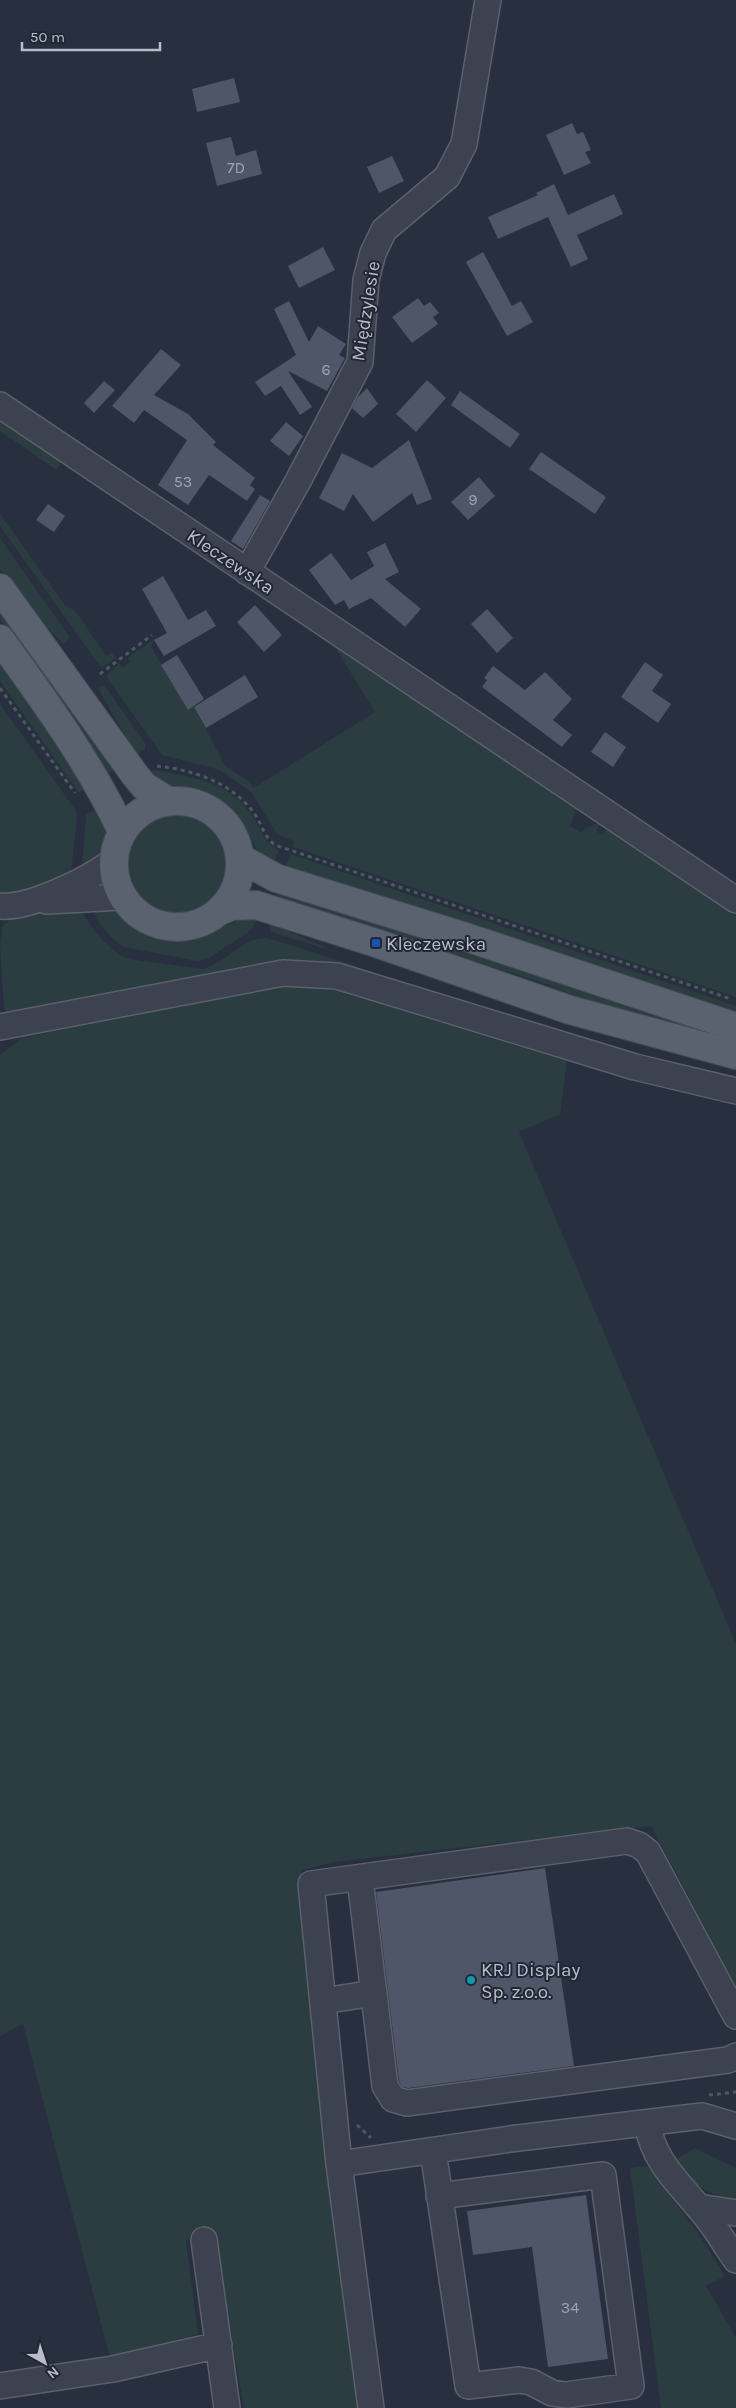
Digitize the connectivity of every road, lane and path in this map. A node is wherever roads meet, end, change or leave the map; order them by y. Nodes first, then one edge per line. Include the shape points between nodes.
1 (488, 0) edge
2 (0, 405) edge
3 (247, 572) junction
4 (0, 588) edge
5 (152, 635) dead end
6 (0, 639) edge
7 (100, 674) dead end
8 (0, 688) edge
9 (135, 775) junction
10 (104, 796) junction
11 (168, 801) junction
12 (122, 831) junction
13 (240, 858) junction
14 (113, 861) junction
15 (122, 897) junction
16 (34, 900) junction
17 (736, 900) edge
18 (0, 906) edge
19 (220, 911) junction
20 (736, 1001) edge
21 (0, 1027) edge
22 (736, 1027) edge
23 (736, 1055) edge
24 (736, 1091) edge
25 (360, 1878) junction
26 (374, 1994) junction
27 (323, 2001) junction
28 (736, 2016) edge
29 (736, 2056) edge
30 (647, 2123) junction
31 (736, 2126) edge
32 (433, 2151) junction
33 (339, 2164) junction
34 (440, 2196) junction
35 (698, 2207) junction
36 (736, 2213) edge
37 (204, 2240) dead end
38 (736, 2260) edge
39 (219, 2346) junction
40 (0, 2386) edge
41 (227, 2408) edge
42 (371, 2408) edge

1 - 3 street, Międzylesie via 464,144 447,176 384,230 373,253 366,280 360,362
2 - 3 street, Kleczewska
3 - 17 street, Kleczewska
4 - 9 main road
5 - 7 path
6 - 10 main road via 40,694
8 - 10 path via 83,806
9 - 11 main road via 144,786
9 - 20 path via 147,767 159,766 211,779 246,804 275,845
10 - 12 main road
11 - 12 main road via 142,811
11 - 13 main road via 201,805 216,814 228,826
12 - 14 main road
13 - 19 main road via 236,887
13 - 22 main road via 276,878
14 - 15 main road
14 - 16 street via 81,881
15 - 16 street via 56,902
15 - 19 main road via 149,921 168,927 188,927
16 - 18 street
19 - 23 main road via 232,906 256,905 570,1010
21 - 24 street via 283,973 310,973 337,976 635,1067
25 - 26 street
25 - 27 street via 311,1884
25 - 28 street via 627,1841 639,1845 648,1852
26 - 27 street
26 - 29 street via 385,2086 393,2099 407,2103 728,2060
27 - 33 street
30 - 31 street via 702,2116
30 - 32 street
30 - 35 street via 650,2141 664,2167
32 - 33 street
32 - 34 street
33 - 42 street
34 - 34 street via 468,2386 519,2380 566,2395 631,2386 602,2175
35 - 36 street
35 - 38 street
37 - 39 street
39 - 40 street via 113,2369
39 - 41 street

